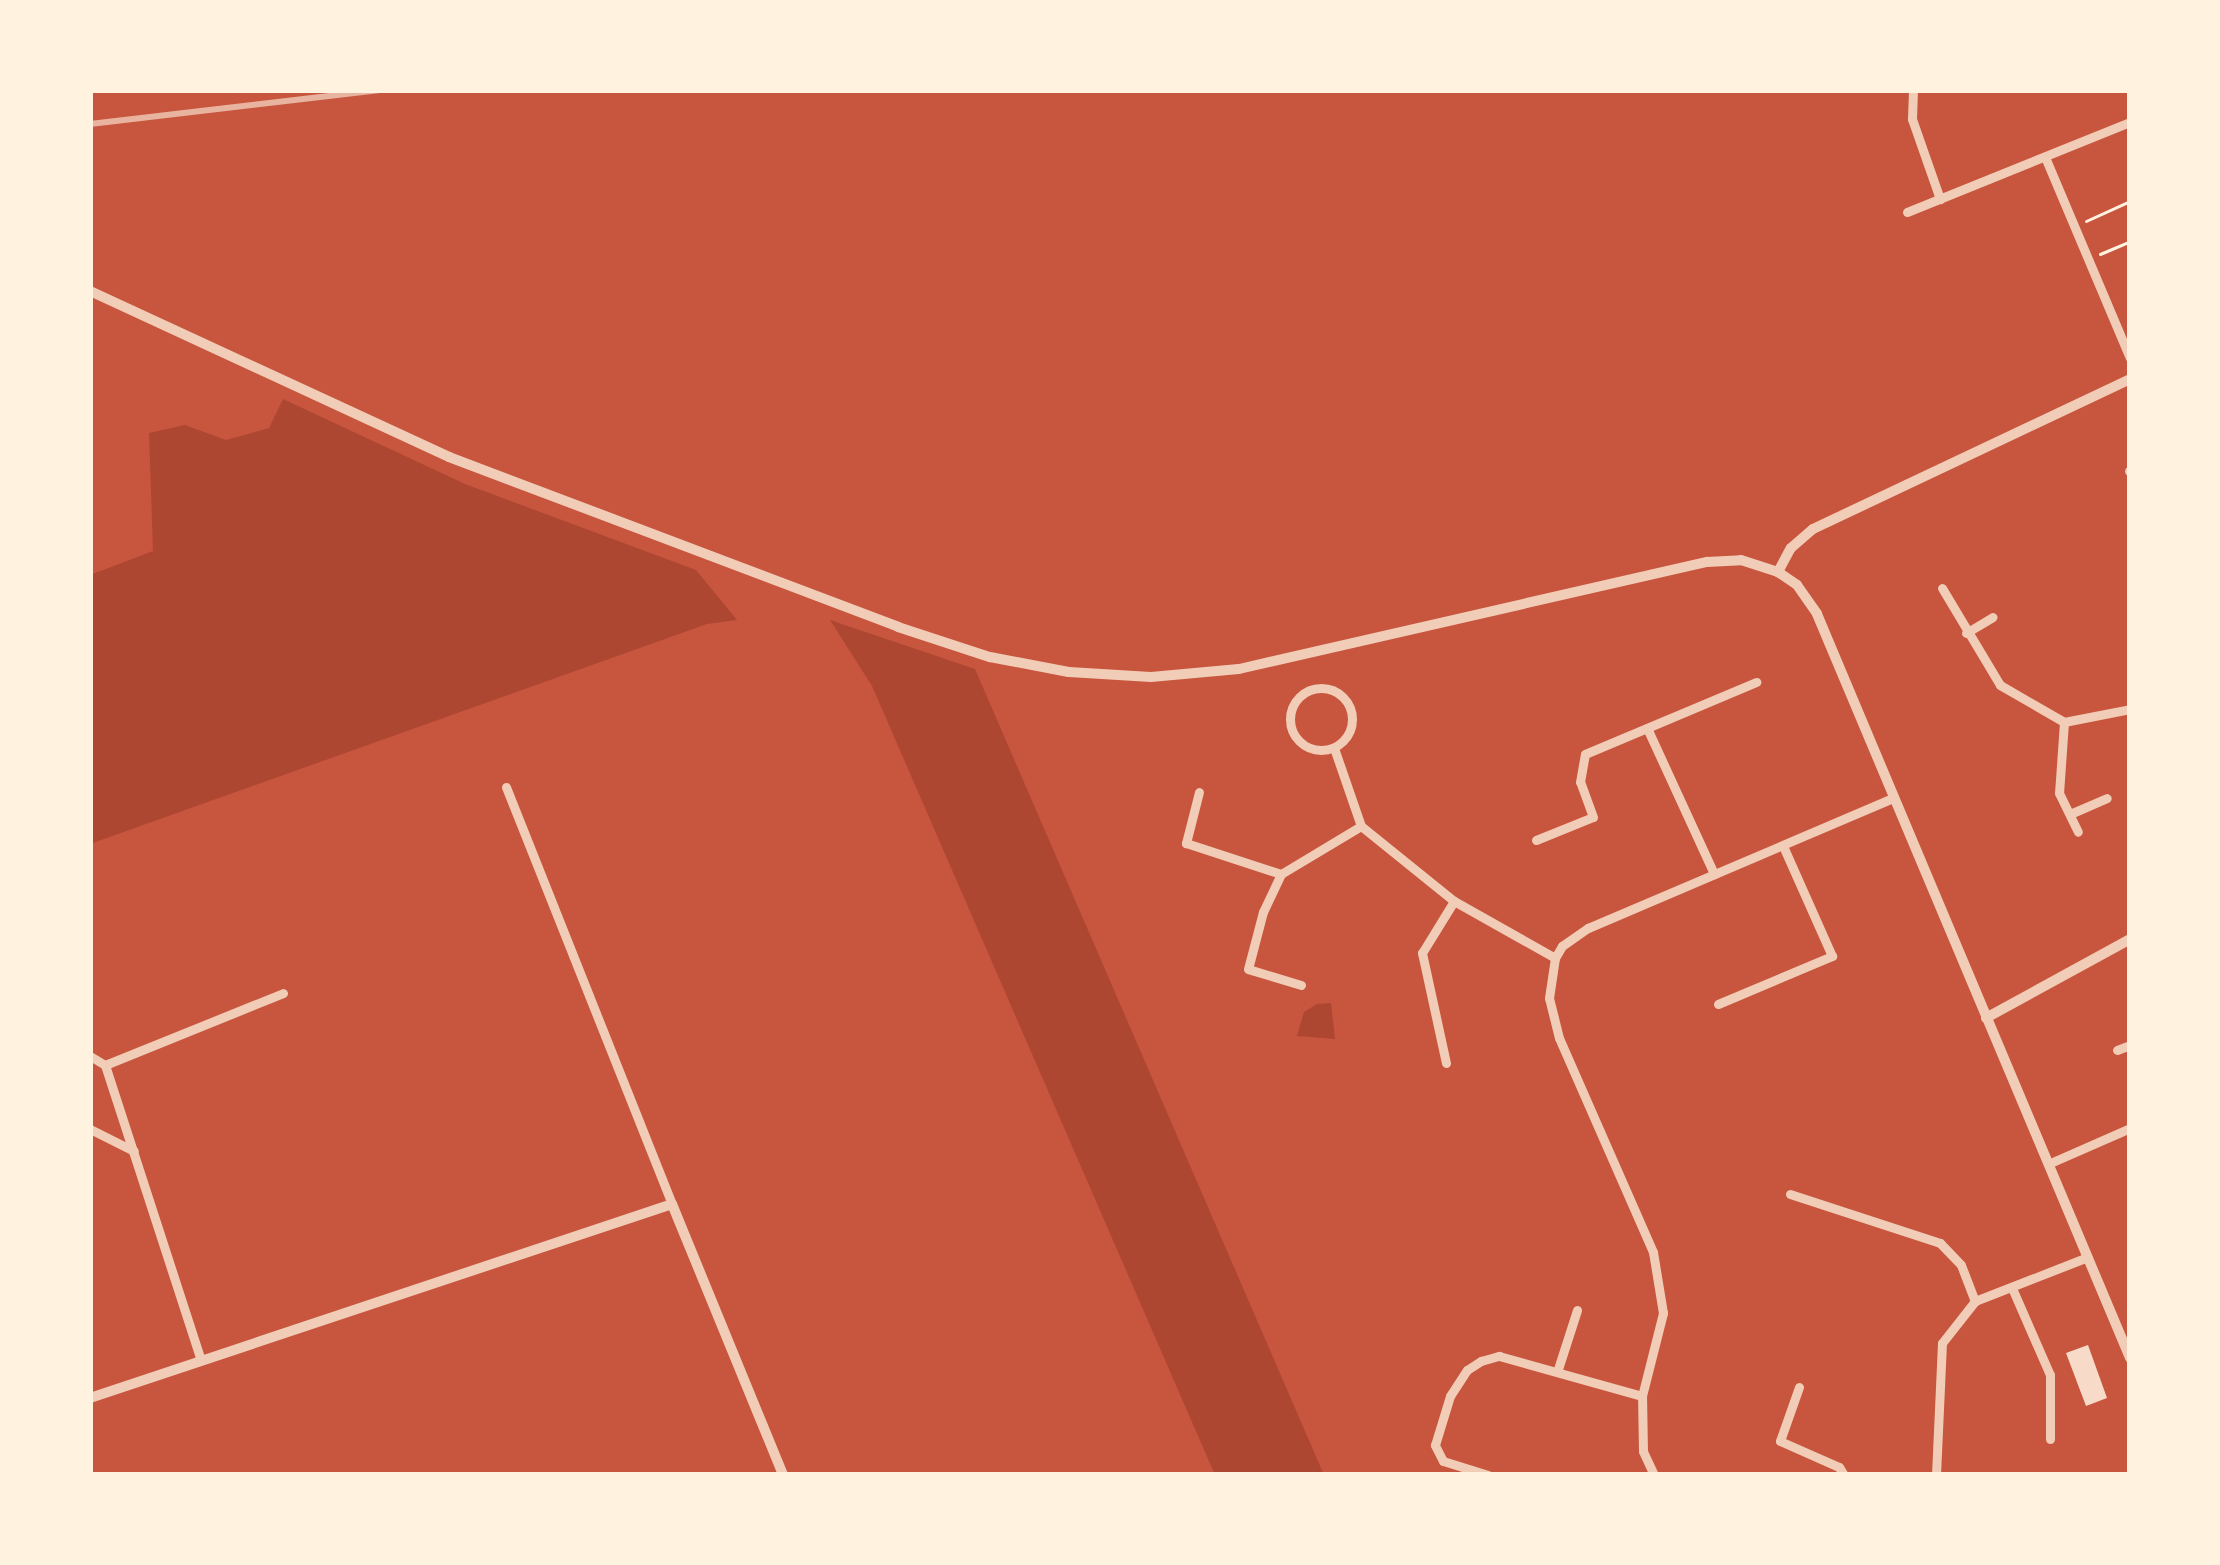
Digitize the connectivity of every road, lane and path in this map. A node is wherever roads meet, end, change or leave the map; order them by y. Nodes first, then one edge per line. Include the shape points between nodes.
1 (1913, 90) edge
2 (2130, 122) edge
3 (2044, 158) junction
4 (1940, 199) junction
5 (2130, 201) edge
6 (1906, 212) dead end
7 (2073, 226) junction
8 (2130, 241) edge
9 (2087, 260) junction
10 (90, 291) edge
11 (2130, 358) edge
12 (2130, 379) edge
13 (1778, 572) junction
14 (1942, 588) dead end
15 (1994, 617) dead end
16 (1966, 633) junction
17 (1756, 682) dead end
18 (2130, 709) edge
19 (2064, 722) junction
20 (1647, 728) junction
21 (1334, 748) junction
22 (506, 787) dead end
23 (1199, 792) dead end
24 (1893, 798) junction
25 (2108, 798) dead end
26 (2070, 814) junction
27 (1361, 826) junction
28 (2078, 832) dead end
29 (1535, 840) dead end
30 (1783, 846) junction
31 (1281, 874) junction
32 (1714, 874) junction
33 (1454, 901) junction
34 (2130, 939) edge
35 (1555, 958) junction
36 (1301, 985) dead end
37 (284, 993) dead end
38 (1718, 1004) dead end
39 (1986, 1018) junction
40 (2130, 1045) edge
41 (2117, 1050) dead end
42 (90, 1056) edge
43 (1446, 1063) dead end
44 (105, 1065) junction
45 (2130, 1128) edge
46 (90, 1129) edge
47 (134, 1151) junction
48 (2048, 1164) junction
49 (1790, 1194) dead end
50 (672, 1204) junction
51 (2088, 1257) junction
52 (2012, 1288) junction
53 (1975, 1301) junction
54 (1577, 1310) dead end
55 (2130, 1358) edge
56 (201, 1360) junction
57 (1558, 1369) junction
58 (1798, 1387) dead end
59 (1642, 1396) junction
60 (90, 1398) edge
61 (2050, 1439) dead end
62 (783, 1475) edge
63 (1488, 1475) edge
64 (1654, 1475) edge
65 (1844, 1475) edge
66 (1936, 1475) edge

1 - 4 street via 1912,119
2 - 3 street
3 - 4 street
3 - 7 street
4 - 6 street
5 - 7 path
7 - 9 street
8 - 9 path
9 - 11 street
10 - 13 street via 448,457 898,627 1069,672 1151,677 1239,669 1707,562 1741,560
12 - 13 street via 1814,529
13 - 24 street via 1816,614
14 - 16 street
15 - 16 street
16 - 19 street via 2000,685
17 - 20 street
18 - 19 street
19 - 26 street via 2060,793
20 - 29 street via 1585,754 1580,782 1593,817
20 - 32 street
21 - 21 street via 1311,750 1293,736 1294,702 1313,689 1336,692 1350,709 1350,732
21 - 27 street
22 - 50 street
23 - 31 street via 1186,843
24 - 30 street
24 - 39 street
25 - 26 street
26 - 28 street
27 - 31 street
27 - 33 street
30 - 32 street
30 - 38 street via 1832,956
31 - 36 street via 1248,969
32 - 35 street via 1588,928
33 - 35 street
33 - 43 street via 1421,953
34 - 39 street
35 - 59 street via 1549,998 1559,1038 1653,1252 1663,1313
37 - 44 street
39 - 48 street
40 - 41 street
42 - 44 street
44 - 47 street
45 - 48 street
46 - 47 street
47 - 56 street
48 - 51 street
49 - 53 street via 1940,1243 1961,1265
50 - 56 street
50 - 62 street
51 - 52 street
51 - 55 street
52 - 53 street
52 - 61 street via 2050,1375
53 - 66 street via 1942,1343
54 - 57 street
56 - 60 street
57 - 59 street
57 - 63 street via 1499,1356 1467,1370 1435,1445 1443,1461
58 - 65 street via 1780,1441
59 - 64 street via 1643,1451

